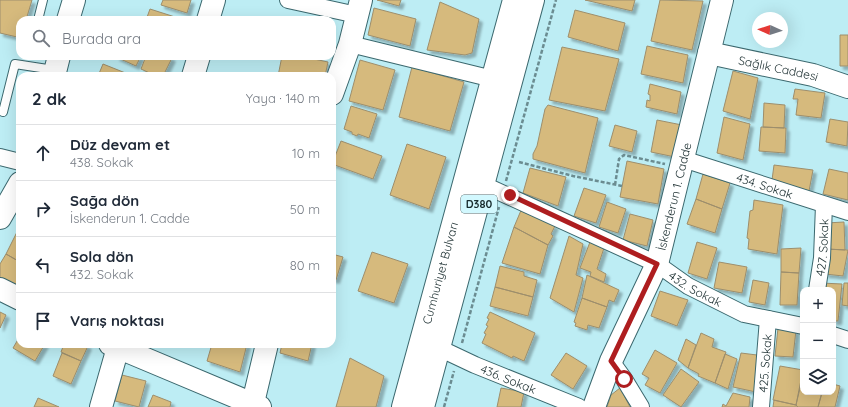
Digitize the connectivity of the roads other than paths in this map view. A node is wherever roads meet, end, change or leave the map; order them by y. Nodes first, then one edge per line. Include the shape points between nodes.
1 (43, 0) edge
2 (74, 0) edge
3 (214, 0) edge
4 (288, 0) edge
5 (514, 0) edge
6 (533, 0) edge
7 (722, 0) edge
8 (359, 8) edge
9 (39, 16) edge
10 (69, 16) edge
11 (209, 16) edge
12 (350, 44) junction
13 (709, 52) junction
14 (198, 60) edge
15 (56, 67) edge
16 (194, 72) edge
17 (493, 79) junction
18 (336, 83) edge
19 (848, 87) edge
20 (2, 112) dead end
21 (0, 157) edge
22 (16, 161) edge
23 (681, 164) junction
24 (484, 185) junction
25 (16, 190) edge
26 (824, 204) junction
27 (848, 212) edge
28 (0, 218) edge
29 (657, 264) junction
30 (817, 287) edge
31 (0, 289) edge
32 (16, 297) edge
33 (768, 319) junction
34 (800, 325) edge
35 (836, 336) edge
36 (848, 340) edge
37 (114, 348) edge
38 (122, 348) edge
39 (266, 348) edge
40 (439, 348) junction
41 (611, 361) junction
42 (255, 406) edge
43 (101, 407) edge
44 (403, 407) edge
45 (424, 407) edge
46 (579, 407) edge
47 (594, 407) edge
48 (641, 407) edge
49 (761, 407) edge

1 - 9 lane
2 - 10 street
3 - 11 street
4 - 8 street
5 - 17 street, Cumhuriyet Bulvarı / D380
6 - 24 street, Cumhuriyet Bulvarı / D380
7 - 13 street, İskenderun 1. Cadde
8 - 12 street
12 - 17 street
12 - 18 street
13 - 19 street, Sağlık Caddesi via 813,75
13 - 23 street, İskenderun 1. Cadde
14 - 16 street
15 - 20 lane via 15,64
17 - 44 street, Cumhuriyet Bulvarı / D380
21 - 22 street
23 - 26 street, 434. Sokak
23 - 29 street, İskenderun 1. Cadde
24 - 29 street, 432. Sokak
24 - 40 street, Cumhuriyet Bulvarı / D380
25 - 28 street
26 - 27 street, 434. Sokak
26 - 30 street, 427. Sokak via 822,258
29 - 33 street, 432. Sokak via 688,286 737,310
29 - 41 street, İskenderun 1. Cadde
31 - 32 street
33 - 34 street, 432. Sokak
33 - 49 street, 425. Sokak
35 - 36 street
37 - 43 street
38 - 42 street
39 - 42 street
40 - 45 street, Cumhuriyet Bulvarı / D380
40 - 46 street, 436. Sokak
41 - 47 street, İskenderun 1. Cadde
41 - 48 street

